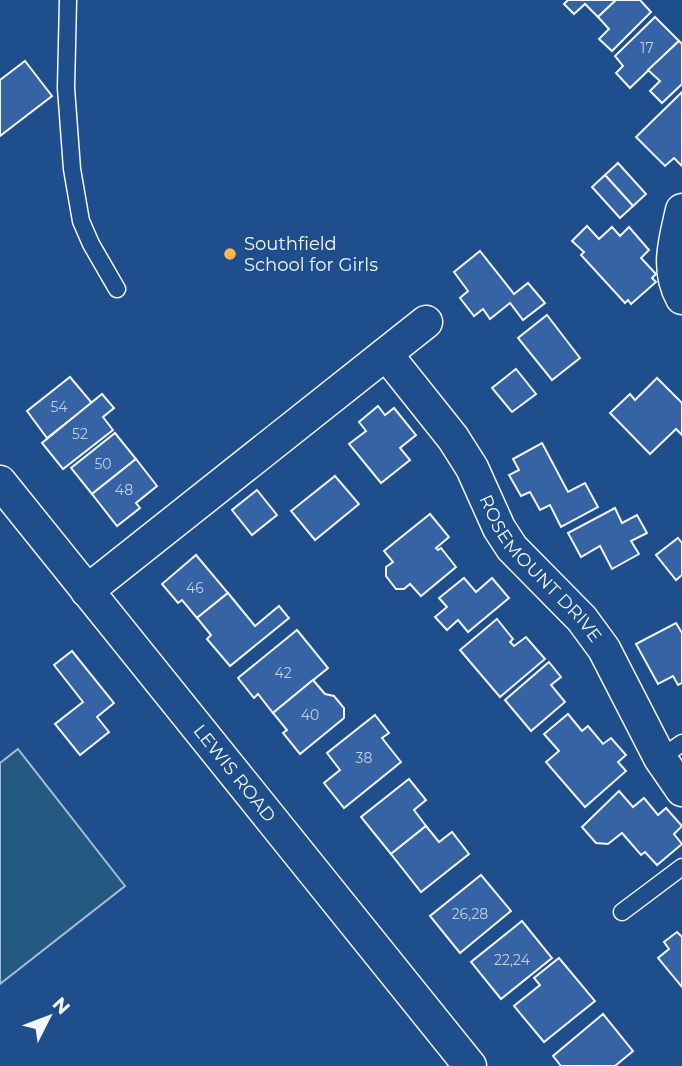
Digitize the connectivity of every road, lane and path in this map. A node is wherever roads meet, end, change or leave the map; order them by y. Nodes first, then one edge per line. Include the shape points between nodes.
1 (68, 0) edge
2 (682, 210) edge
3 (117, 289) dead end
4 (682, 298) edge
5 (426, 322) dead end
6 (387, 354) junction
7 (0, 482) edge
8 (87, 591) junction
9 (671, 751) edge
10 (682, 790) edge
11 (682, 867) edge
12 (622, 912) dead end
13 (470, 1066) edge

1 - 3 lane via 66,88 72,169 81,221
2 - 4 street via 672,256
5 - 6 street
6 - 8 street
6 - 9 street, ROSEMOUNT DRIVE via 453,438 512,548 582,619
7 - 8 street, LEWIS ROAD
8 - 13 street, LEWIS ROAD
9 - 10 street, ROSEMOUNT DRIVE
11 - 12 lane

